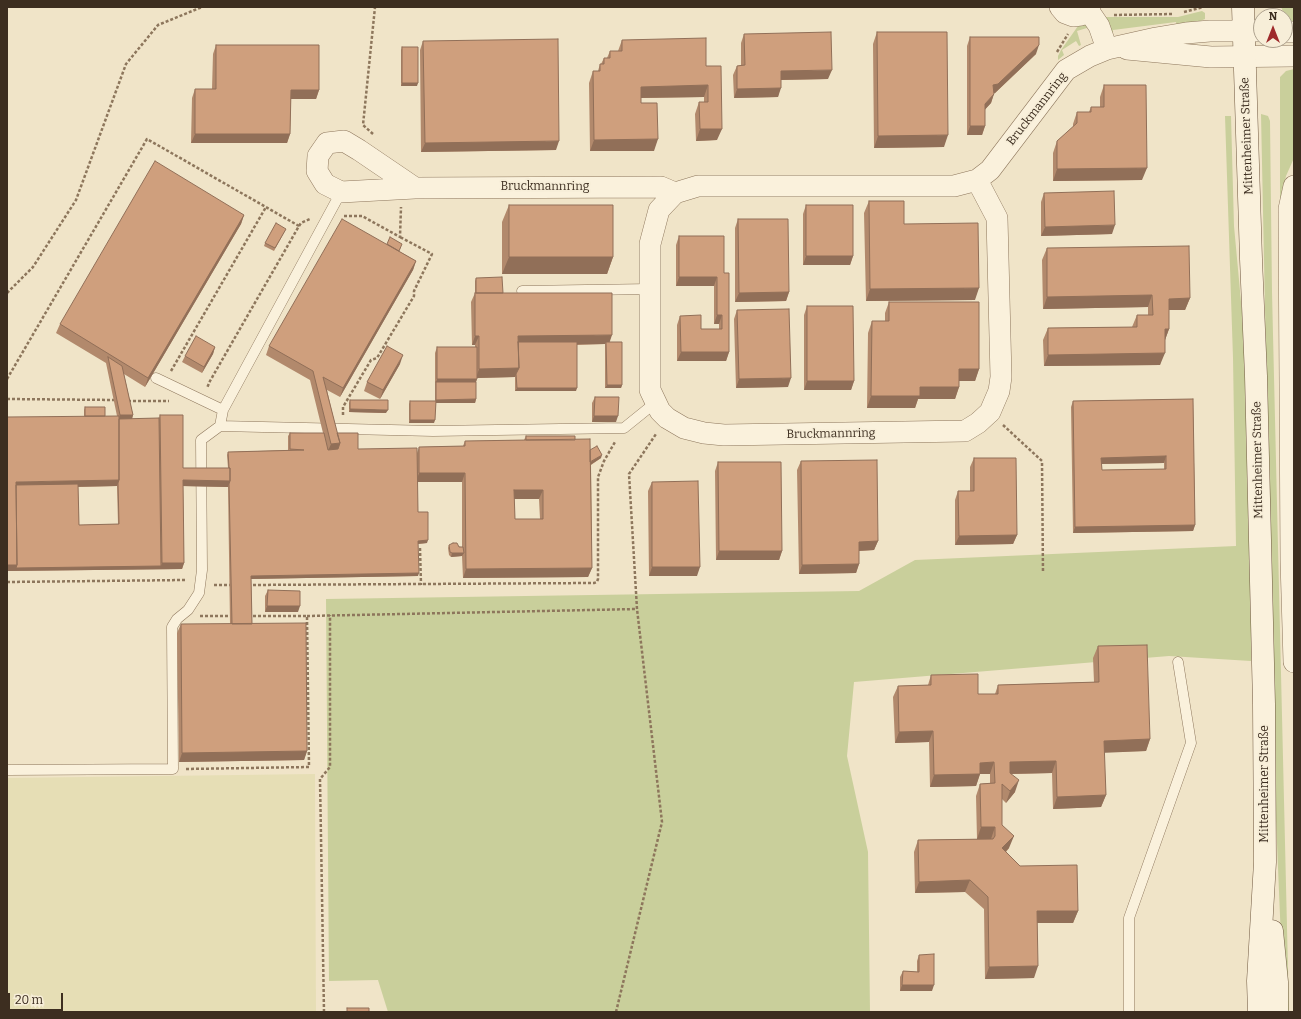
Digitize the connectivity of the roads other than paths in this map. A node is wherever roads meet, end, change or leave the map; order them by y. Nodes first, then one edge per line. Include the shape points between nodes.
1 (1060, 7) edge
2 (1243, 7) edge
3 (1090, 12) edge
4 (1252, 31) edge
5 (1111, 49) junction
6 (1294, 56) edge
7 (1244, 58) junction
8 (977, 180) junction
9 (1294, 186) edge
10 (408, 188) junction
11 (341, 192) junction
12 (674, 193) junction
13 (650, 289) junction
14 (522, 291) edge
15 (160, 380) road end
16 (223, 410) junction
17 (661, 410) junction
18 (220, 426) junction
19 (1293, 622) edge
20 (1178, 662) dead end
21 (1294, 662) edge
22 (7, 770) edge
23 (1265, 862) junction
24 (1129, 1012) edge
25 (1259, 1012) edge
26 (1277, 1012) edge

1 - 3 street via 1065,13 1073,16
2 - 4 main road, Mittenheimer Straße
3 - 5 street
4 - 5 street, Bruckmannring via 1186,33
4 - 7 main road, Mittenheimer Straße
5 - 7 street, Bruckmannring
5 - 8 street, Bruckmannring via 1090,56 1066,70 990,170
6 - 7 street
7 - 23 main road, Mittenheimer Straße via 1256,376
8 - 12 street, Bruckmannring via 954,186 698,186
8 - 17 street, Bruckmannring via 997,218 1001,377 999,391 990,412 978,423 965,431 724,435 684,428
9 - 19 street via 1289,209
10 - 11 street, Bruckmannring
10 - 11 street via 344,141 327,143 318,156 317,171 325,184
10 - 12 street, Bruckmannring via 661,187
11 - 16 lane
12 - 13 street via 659,210 650,244
13 - 14 lane
13 - 17 street via 650,390
15 - 16 lane
16 - 18 lane
17 - 18 lane via 624,428 433,431
18 - 22 lane via 201,440 200,586 188,610 172,627 173,769
19 - 21 street
20 - 24 lane via 1191,743 1129,918
23 - 25 main road, Mittenheimer Straße via 1258,981
23 - 26 main road, Mittenheimer Straße via 1277,982

